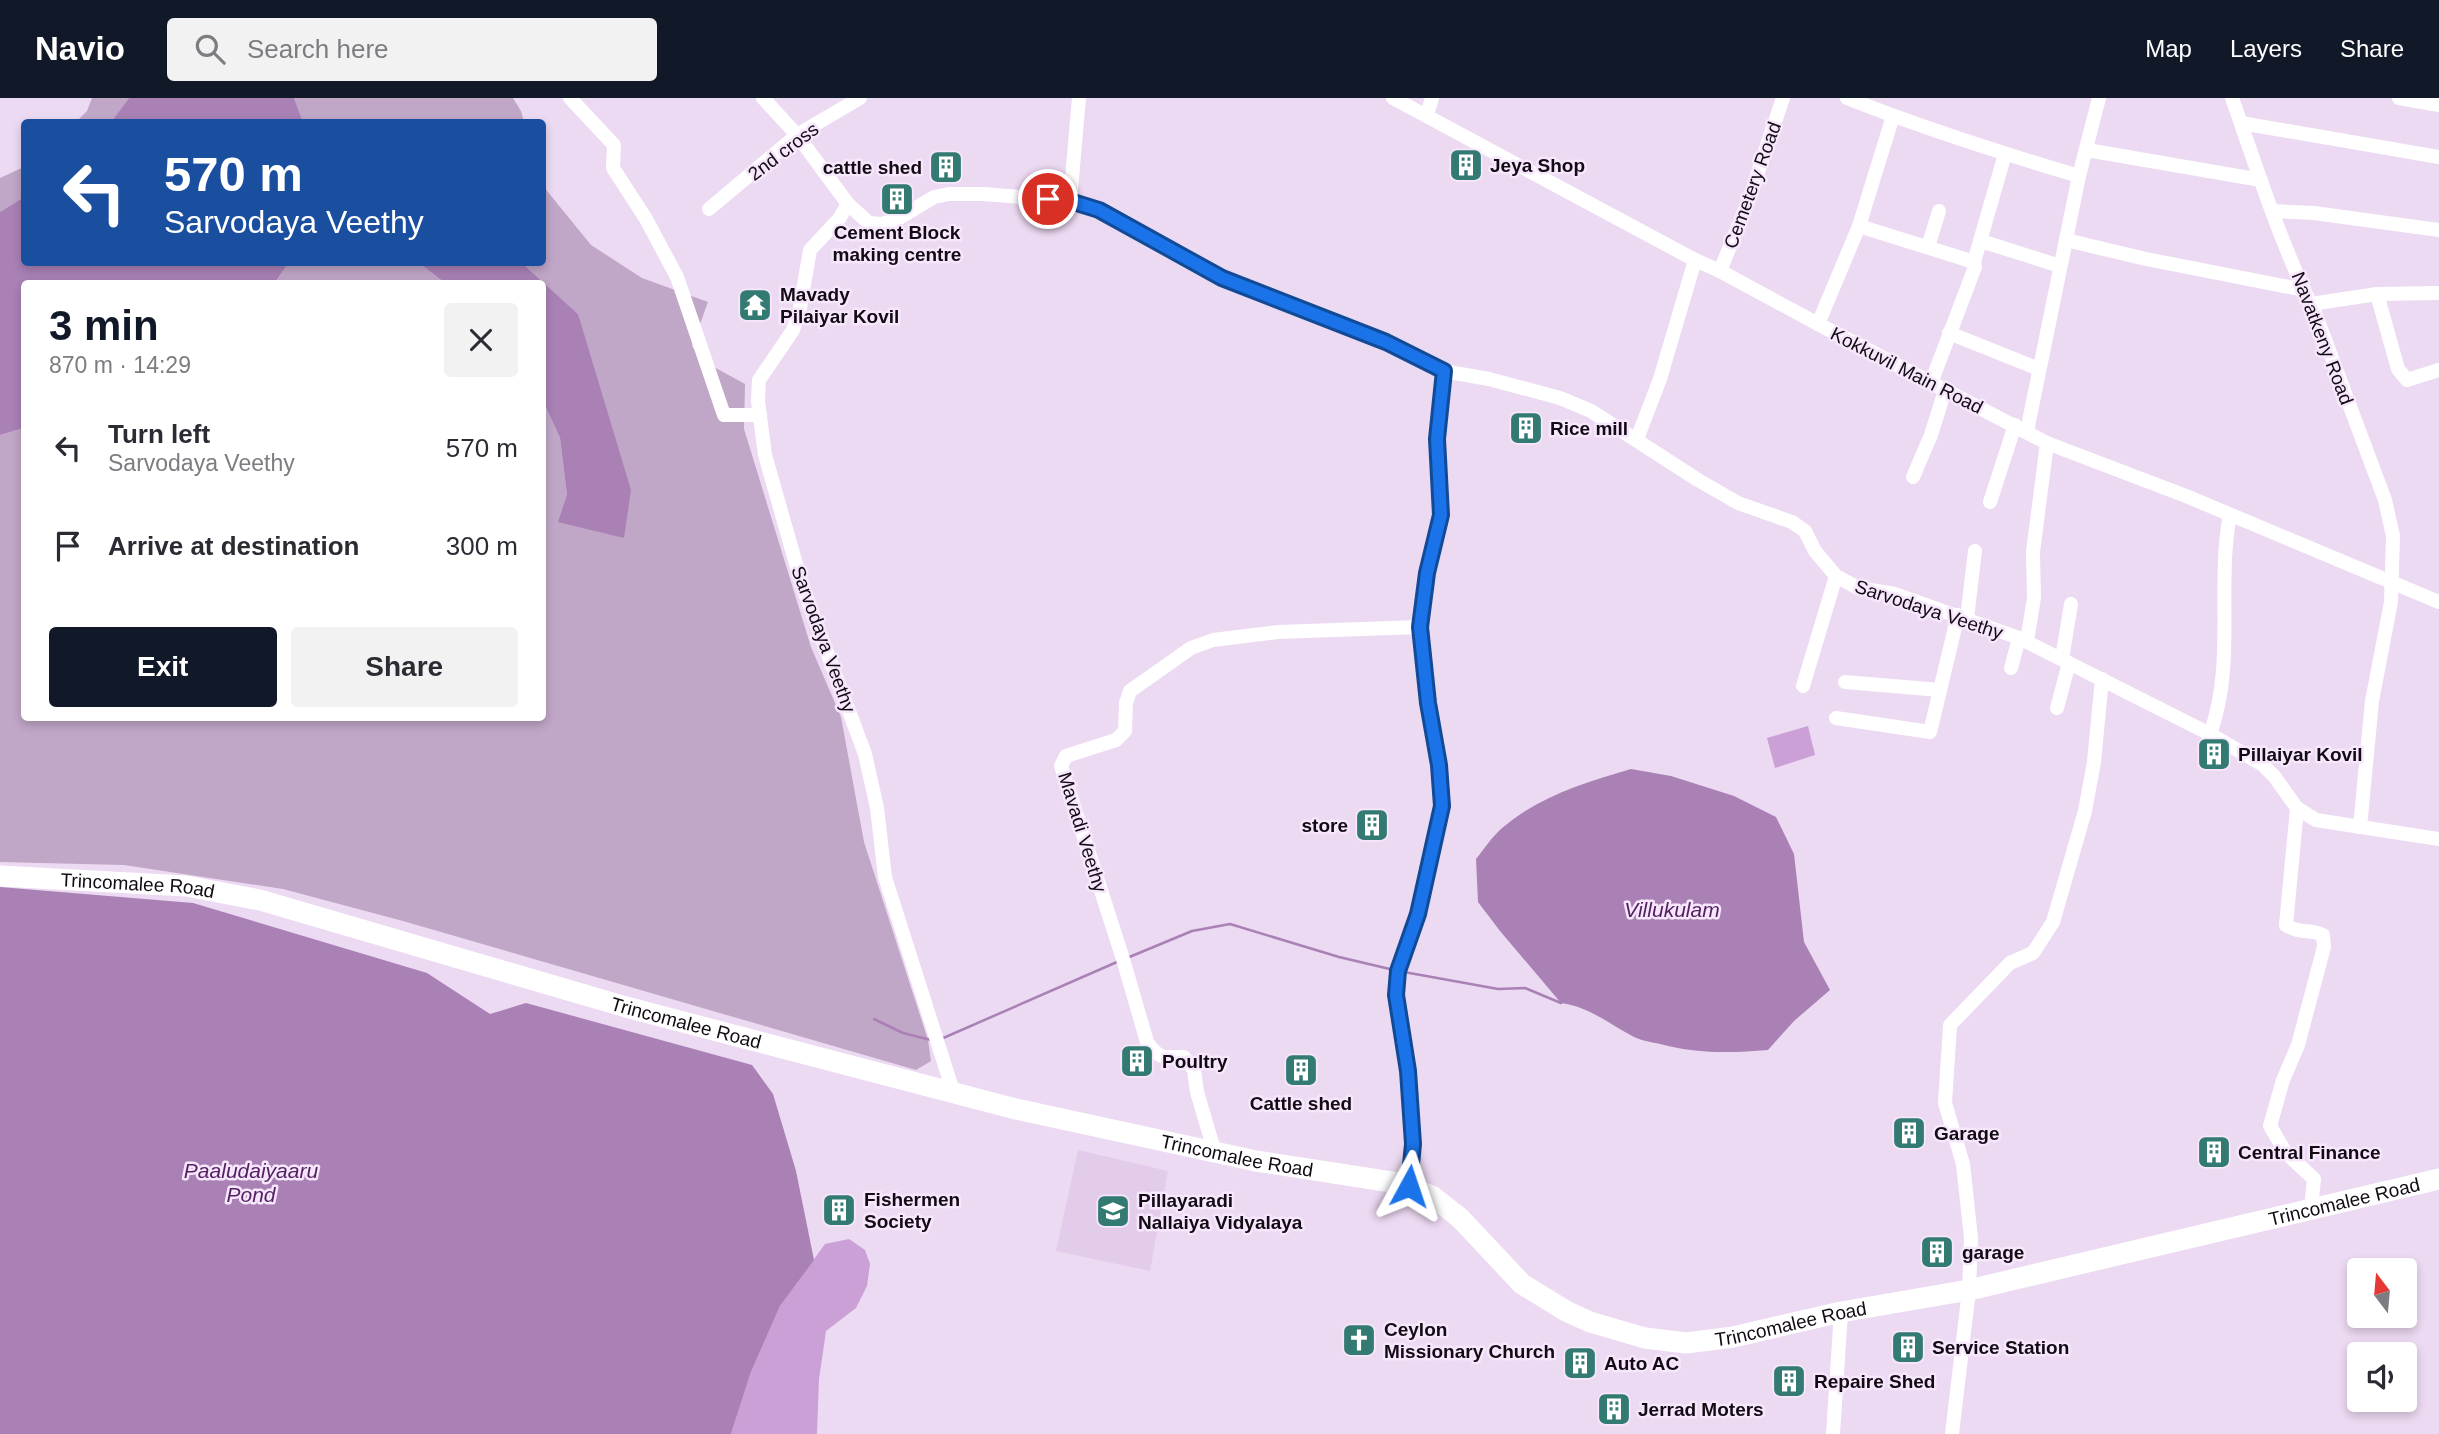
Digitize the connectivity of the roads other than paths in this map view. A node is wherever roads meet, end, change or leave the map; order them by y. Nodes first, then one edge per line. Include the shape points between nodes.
1 (570, 98) edge
2 (763, 98) edge
3 (860, 98) edge
4 (1079, 98) edge
5 (1393, 98) edge
6 (1432, 98) edge
7 (1783, 98) edge
8 (1847, 98) edge
9 (2099, 98) edge
10 (2232, 98) edge
11 (2399, 98) edge
12 (2434, 102) edge
13 (1427, 116) junction
14 (1893, 116) junction
15 (2241, 123) junction
16 (797, 135) junction
17 (2087, 150) junction
18 (2005, 154) junction
19 (2439, 157) edge
20 (2079, 176) junction
21 (2261, 180) junction
22 (1070, 201) junction
23 (848, 204) junction
24 (709, 209) dead end
25 (1939, 211) dead end
26 (2273, 211) junction
27 (1859, 226) junction
28 (2439, 230) edge
29 (2066, 240) junction
30 (1981, 241) junction
31 (1928, 247) junction
32 (1695, 260) junction
33 (1974, 262) junction
34 (2060, 266) junction
35 (1720, 271) junction
36 (2304, 290) junction
37 (2439, 293) edge
38 (2377, 295) junction
39 (2311, 304) junction
40 (1818, 324) junction
41 (1948, 333) junction
42 (2039, 369) junction
43 (2439, 370) edge
44 (1444, 371) junction
45 (1931, 383) junction
46 (1945, 390) junction
47 (760, 415) junction
48 (2021, 428) junction
49 (1637, 439) junction
50 (2048, 443) junction
51 (1913, 477) dead end
52 (1990, 502) dead end
53 (2230, 514) junction
54 (1975, 551) dead end
55 (1836, 576) junction
56 (2390, 583) junction
57 (2439, 602) edge
58 (2071, 604) dead end
59 (1963, 617) junction
60 (1420, 627) junction
61 (2023, 640) junction
62 (2066, 661) junction
63 (2011, 668) dead end
64 (2102, 680) junction
65 (1845, 682) dead end
66 (1802, 686) dead end
67 (1940, 690) junction
68 (2057, 708) dead end
69 (1836, 718) dead end
70 (2210, 734) junction
71 (2297, 808) junction
72 (2360, 827) junction
73 (2439, 839) edge
74 (0, 876) edge
75 (953, 1091) junction
76 (1214, 1153) junction
77 (2439, 1179) edge
78 (1409, 1186) junction
79 (2311, 1208) junction
80 (1969, 1290) junction
81 (1841, 1312) junction
82 (1833, 1434) edge
83 (1952, 1434) edge

1 - 47 street via 614,145 613,168 677,277 724,415
2 - 16 street, Sarvodaya Veethy
3 - 16 street, 2nd cross
4 - 22 street
5 - 13 street, Kokkuvil Main Road
6 - 13 street
7 - 35 street, Cemetery Road
8 - 14 street
9 - 17 street
10 - 15 street, Navatkeny Road
11 - 12 street
13 - 32 street, Kokkuvil Main Road
14 - 18 street
14 - 27 street
15 - 19 street
15 - 21 street, Navatkeny Road
16 - 23 street, Sarvodaya Veethy
16 - 24 street, 2nd cross
17 - 20 street
17 - 21 street
18 - 20 street
18 - 30 street
20 - 29 street
21 - 26 street, Navatkeny Road
22 - 23 street, Sarvodaya Veethy via 949,194 881,224 869,223
22 - 44 street, Sarvodaya Veethy via 1099,210 1222,278 1386,342
23 - 47 street, Sarvodaya Veethy via 810,250 793,330 758,380
25 - 31 street
26 - 28 street
26 - 36 street, Navatkeny Road
27 - 31 street
27 - 40 street
29 - 34 street
29 - 36 street
30 - 33 street
30 - 34 street
31 - 33 street
32 - 35 street, Kokkuvil Main Road
32 - 49 street
33 - 41 street
34 - 42 street
35 - 40 street, Kokkuvil Main Road
36 - 39 street, Navatkeny Road
37 - 38 street
38 - 39 street
38 - 43 street via 2398,369 2407,380
39 - 56 street, Navatkeny Road via 2385,500 2393,536
40 - 45 street, Kokkuvil Main Road
41 - 42 street
41 - 45 street
42 - 48 street
44 - 49 street, Sarvodaya Veethy via 1560,398
44 - 60 street via 1437,439 1441,515
45 - 46 street, Kokkuvil Main Road
46 - 48 street, Kokkuvil Main Road
46 - 51 street
47 - 75 street, Sarvodaya Veethy via 765,455 802,585 865,754 885,877
48 - 50 street, Kokkuvil Main Road
48 - 52 street
49 - 55 street, Sarvodaya Veethy via 1738,503 1799,526
50 - 53 street, Kokkuvil Main Road
50 - 61 street via 2034,552 2034,598
53 - 56 street, Kokkuvil Main Road
53 - 70 street via 2223,558 2226,634 2221,696
54 - 59 street
55 - 59 street, Sarvodaya Veethy via 1858,588 1895,594
55 - 66 street
56 - 57 street, Kokkuvil Main Road
56 - 72 street, Navatkeny Road
58 - 62 street
59 - 61 street, Sarvodaya Veethy
59 - 67 street
60 - 76 street, Mavadi Veethy via 1278,632 1213,640 1191,648 1130,691 1125,731 1116,740 1066,756 1061,765 1147,1042 1165,1058 1184,1057 1194,1070
60 - 78 street via 1442,806 1418,914 1398,971 1396,995 1413,1144
61 - 62 street, Sarvodaya Veethy
61 - 63 street
62 - 64 street, Sarvodaya Veethy
62 - 68 street
64 - 70 street, Sarvodaya Veethy
64 - 80 street via 2085,811 2053,922 2033,953 2010,964 1950,1026 1945,1103 1963,1164 1971,1238
65 - 67 street
67 - 69 street via 1930,732
70 - 71 street, Sarvodaya Veethy via 2263,765
71 - 72 street via 2316,820
71 - 79 street via 2286,925 2298,932 2322,935 2324,947 2270,1126 2286,1153 2314,1179
72 - 73 street
74 - 75 highway, Trincomalee Road via 186,886 260,900 626,1007
75 - 76 highway, Trincomalee Road
76 - 78 highway, Trincomalee Road
77 - 79 highway, Trincomalee Road
78 - 81 highway, Trincomalee Road via 1432,1196 1460,1218 1522,1284 1590,1322 1645,1338 1686,1343
79 - 80 highway, Trincomalee Road
80 - 81 highway, Trincomalee Road
80 - 83 street
81 - 82 street

